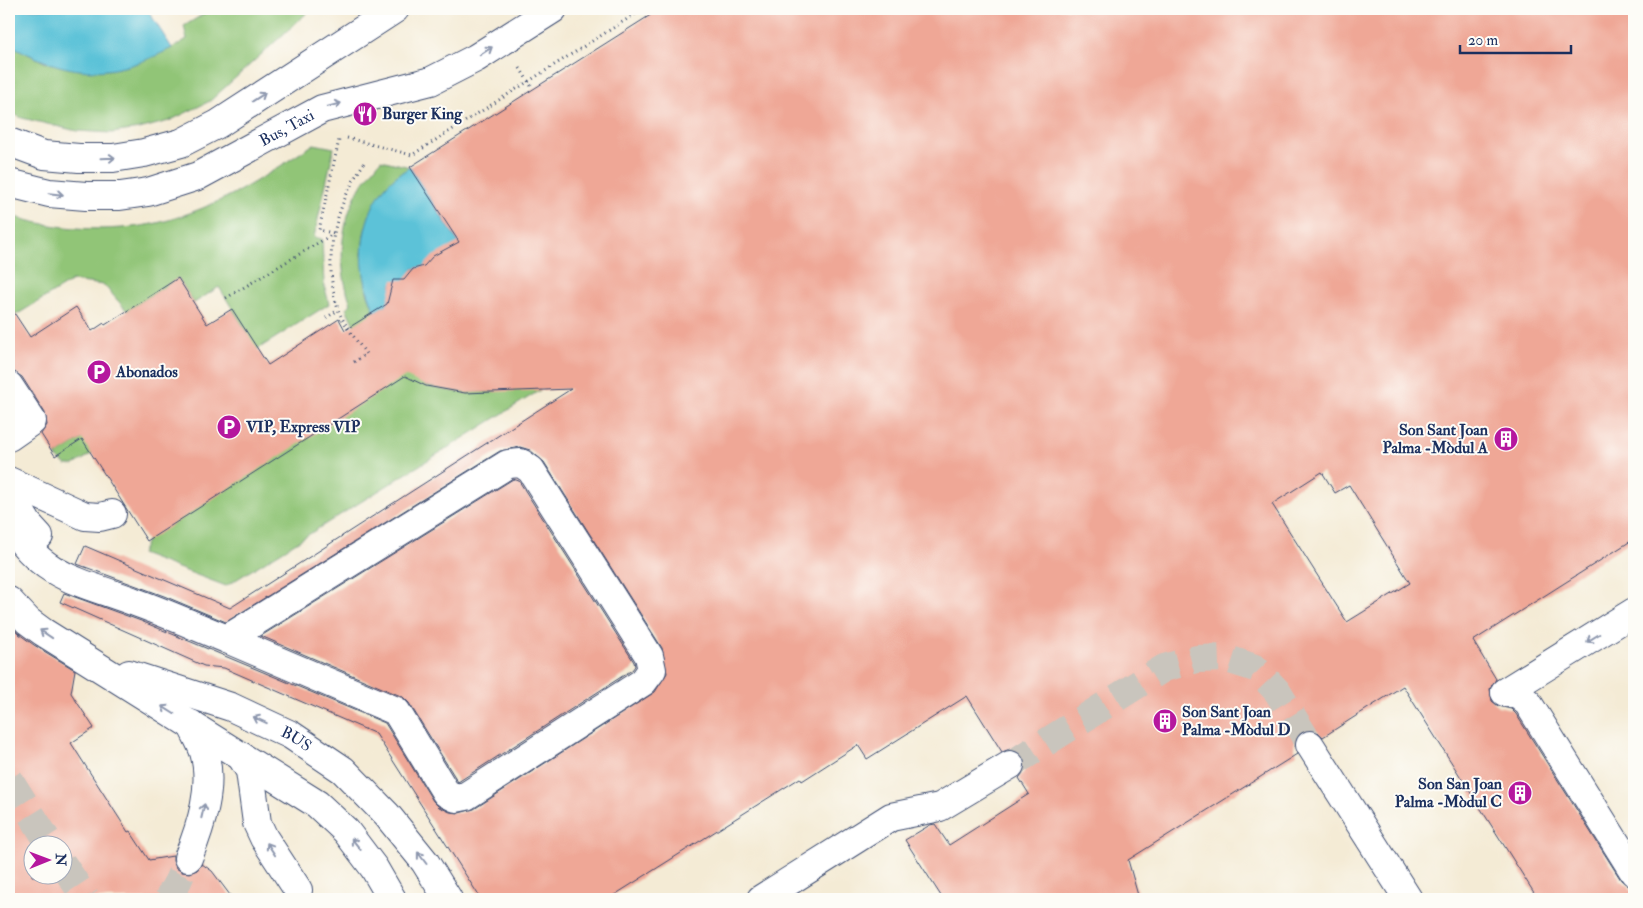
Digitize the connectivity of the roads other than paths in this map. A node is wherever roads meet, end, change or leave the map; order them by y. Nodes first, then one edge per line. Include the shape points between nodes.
1 (395, 9) edge
2 (553, 9) edge
3 (9, 142) edge
4 (9, 183) edge
5 (9, 386) edge
6 (9, 437) edge
7 (10, 480) edge
8 (106, 510) dead end
9 (9, 523) edge
10 (9, 601) edge
11 (135, 602) junction
12 (1634, 612) edge
13 (227, 639) junction
14 (87, 660) junction
15 (191, 724) junction
16 (1310, 745) tunnel mouth
17 (241, 756) junction
18 (1010, 765) tunnel mouth
19 (188, 858) tunnel mouth
20 (1634, 872) edge
21 (298, 890) dead end
22 (392, 899) edge
23 (448, 899) edge
24 (761, 899) edge
25 (1408, 899) edge

3 -> 1 street via 44,155 79,158 113,158 182,143 218,124
4 -> 2 street, Bus, Taxi via 50,193 86,196 148,192 198,176 322,108 439,77 476,58
5 - 6 street via 32,421
7 - 8 street
7 - 11 street via 28,524 42,540
9 - 11 street via 20,542 51,569 70,580
14 -> 10 street via 28,621
11 - 13 street
12 -> 20 street via 1505,692 1518,695 1528,703
13 - 13 street via 508,464 521,463 531,470 633,630 649,656 652,670 643,682 466,796 456,798 446,793 396,711
15 -> 14 street
23 -> 14 street, BUS via 425,862 387,815 343,770 291,735 231,707
15 - 17 street
19 -> 15 street via 198,834 208,778 204,752
16 - 25 street
21 -> 17 street via 257,823 250,772
22 -> 17 street via 374,868 317,804
18 - 24 street via 940,807 891,817

